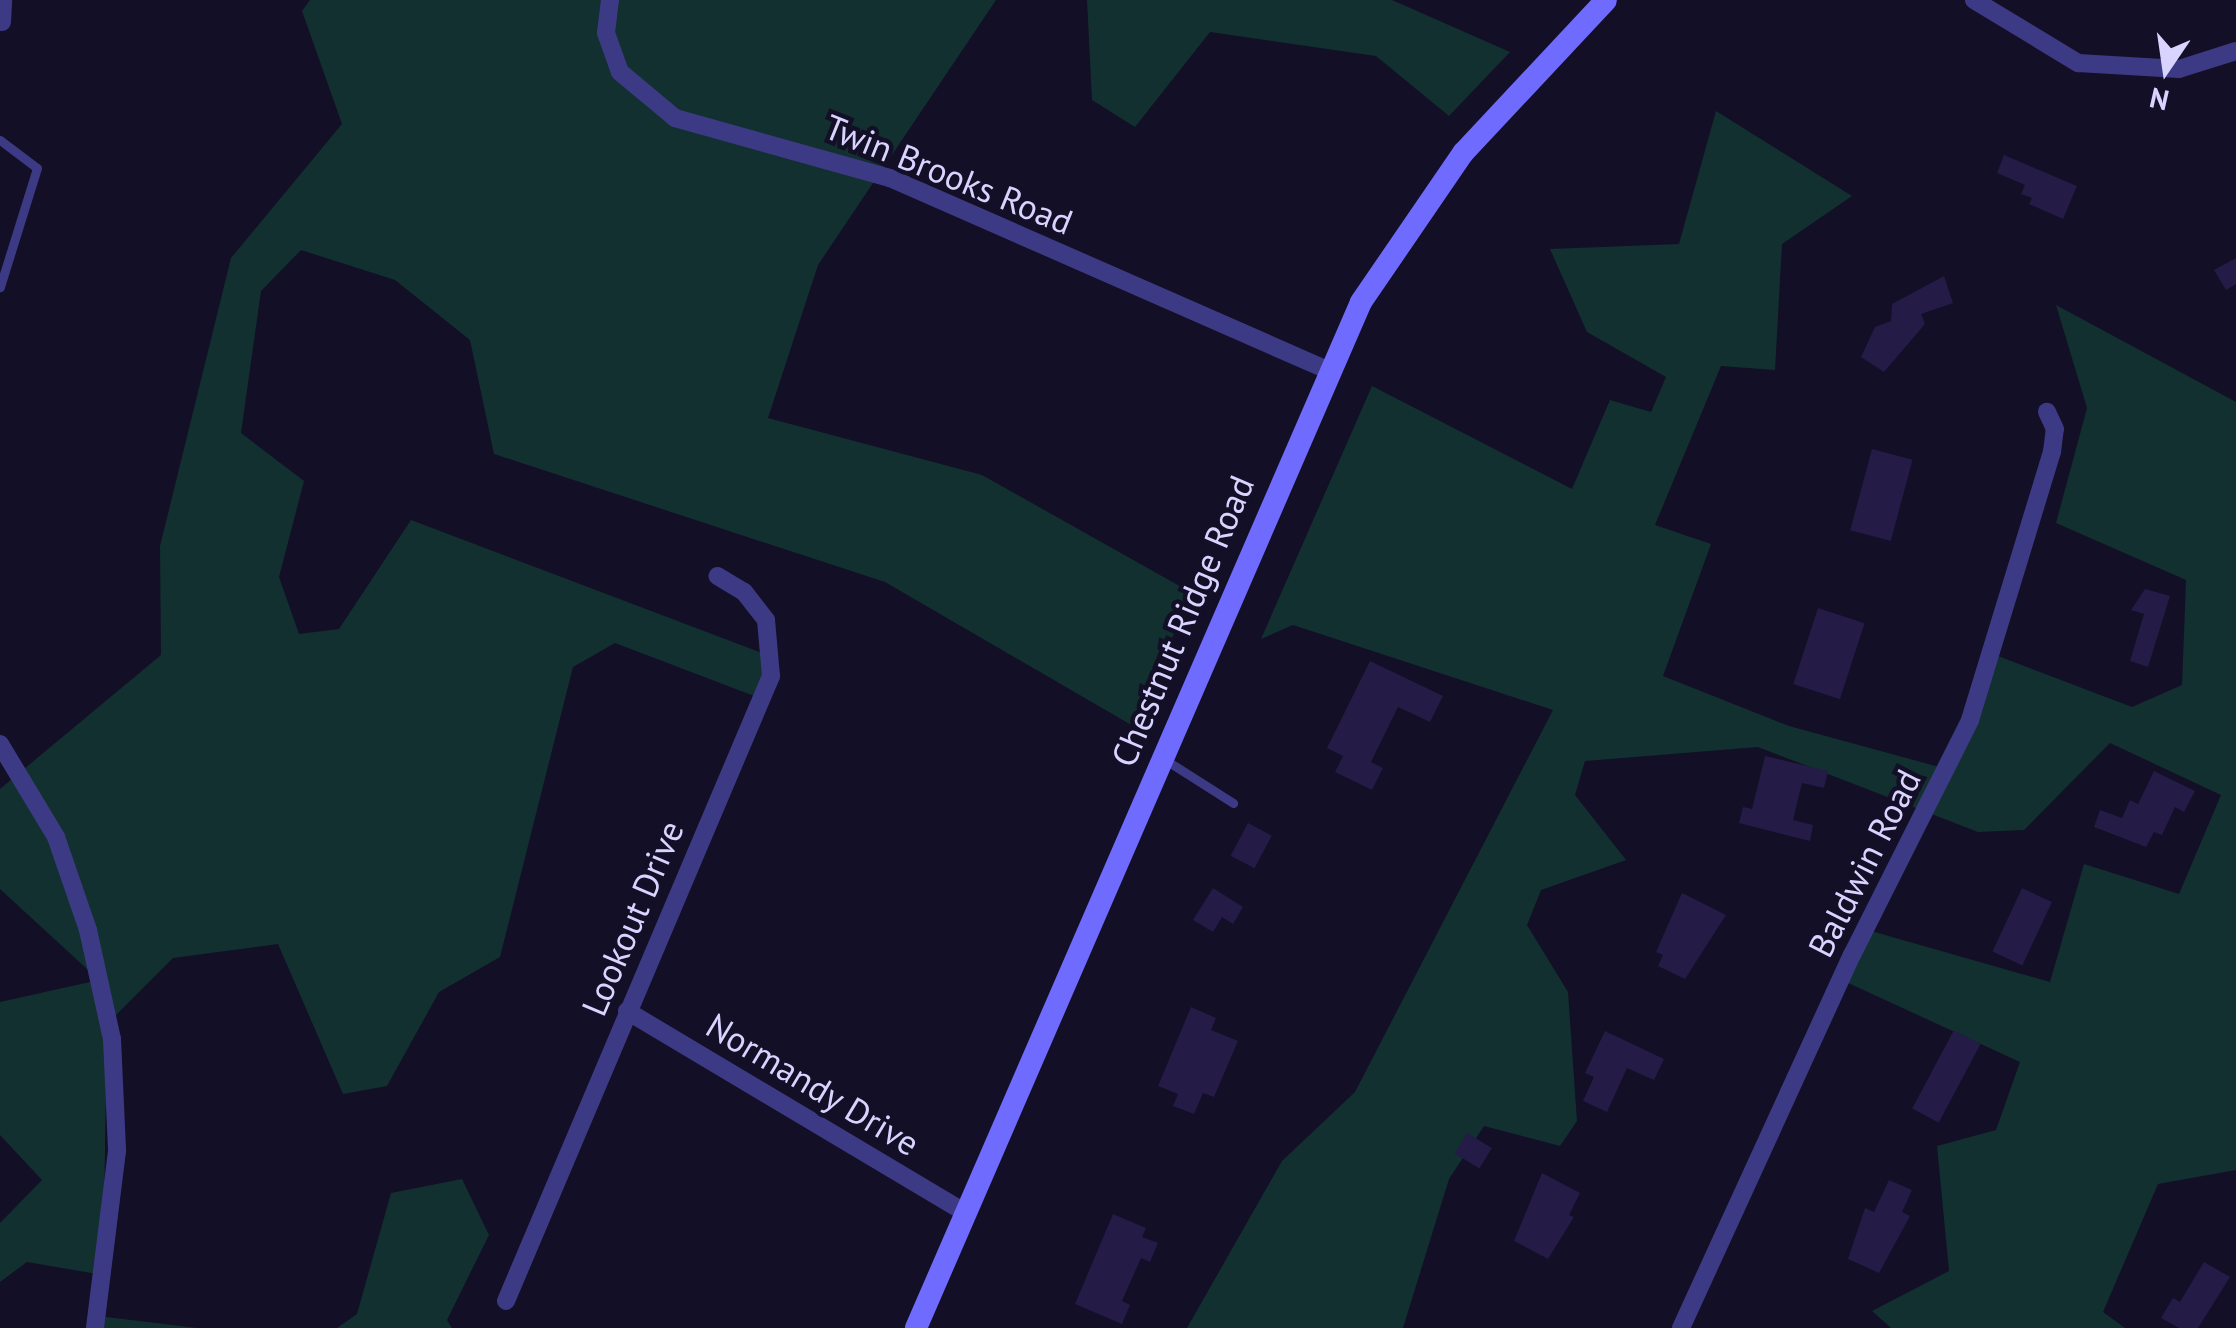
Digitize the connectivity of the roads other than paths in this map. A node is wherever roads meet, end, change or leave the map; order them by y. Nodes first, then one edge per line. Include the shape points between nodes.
1 (3, 0) edge
2 (610, 0) edge
3 (1606, 0) edge
4 (1974, 0) edge
5 (2, 22) edge
6 (2236, 50) edge
7 (0, 140) edge
8 (0, 287) edge
9 (1328, 370) junction
10 (2047, 412) dead end
11 (717, 576) dead end
12 (0, 744) edge
13 (1161, 758) junction
14 (1233, 802) dead end
15 (627, 1012) junction
16 (966, 1213) junction
17 (506, 1301) dead end
18 (94, 1328) edge
19 (916, 1328) edge
20 (1681, 1328) edge

1 - 5 street
2 - 9 street, Twin Brooks Road via 606,33 620,72 675,118 890,178
3 - 9 main road, Chestnut Ridge Road via 1426,200 1361,302
4 - 6 street via 2078,63 2179,69
7 - 8 lane via 38,168
9 - 13 main road, Chestnut Ridge Road
10 - 20 street, Baldwin Road via 2055,429 2052,452 1970,720 1852,955
11 - 15 street, Lookout Drive via 744,592 766,620 770,676
12 - 18 street via 56,837 88,930 112,1039 117,1151
13 - 14 lane
13 - 16 main road, Chestnut Ridge Road
15 - 16 street, Normandy Drive
15 - 17 street, Lookout Drive
16 - 19 main road, Chestnut Ridge Road

